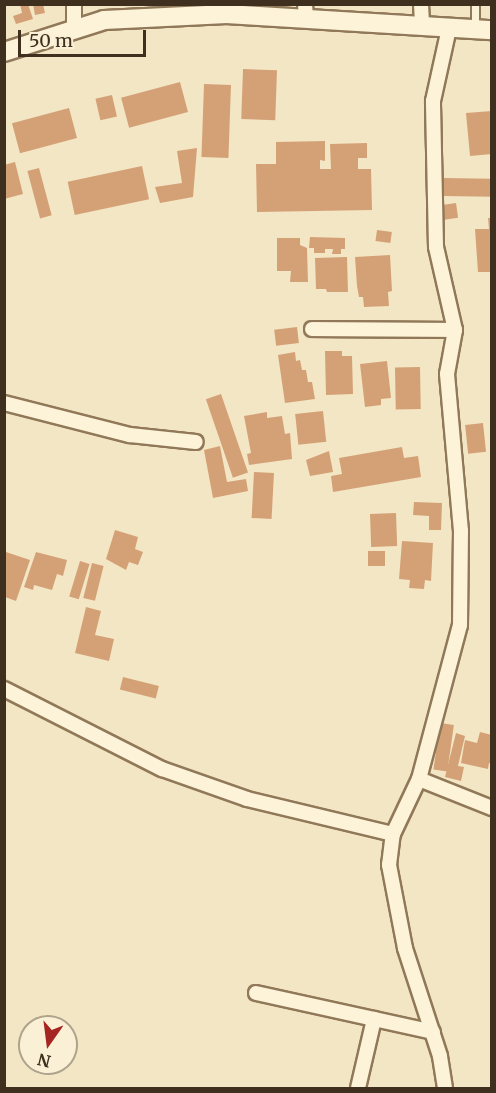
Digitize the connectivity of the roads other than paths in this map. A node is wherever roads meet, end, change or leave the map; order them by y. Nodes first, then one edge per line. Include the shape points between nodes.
1 (74, 4) edge
2 (421, 4) edge
3 (475, 4) edge
4 (201, 10) edge
5 (306, 12) edge
6 (422, 25) junction
7 (449, 28) junction
8 (74, 29) junction
9 (483, 30) edge
10 (4, 52) edge
11 (312, 328) dead end
12 (455, 330) junction
13 (4, 403) edge
14 (196, 442) dead end
15 (4, 690) edge
16 (419, 779) junction
17 (492, 808) edge
18 (393, 834) junction
19 (256, 993) dead end
20 (374, 1019) junction
21 (433, 1032) junction
22 (358, 1089) edge
23 (445, 1089) edge

1 - 8 street
2 - 6 street
3 - 9 lane
4 - 5 street via 227,14
4 - 8 street via 104,20
5 - 6 street
6 - 7 street
7 - 9 street
7 - 12 street via 434,101 436,247
8 - 10 street
11 - 12 street
12 - 16 street via 447,374 461,531 460,625
13 - 14 street via 130,435
15 - 18 street via 162,769 247,799
16 - 17 street
16 - 18 street
18 - 21 street via 389,866 405,948
19 - 20 street
20 - 21 street
20 - 22 street
21 - 23 street

